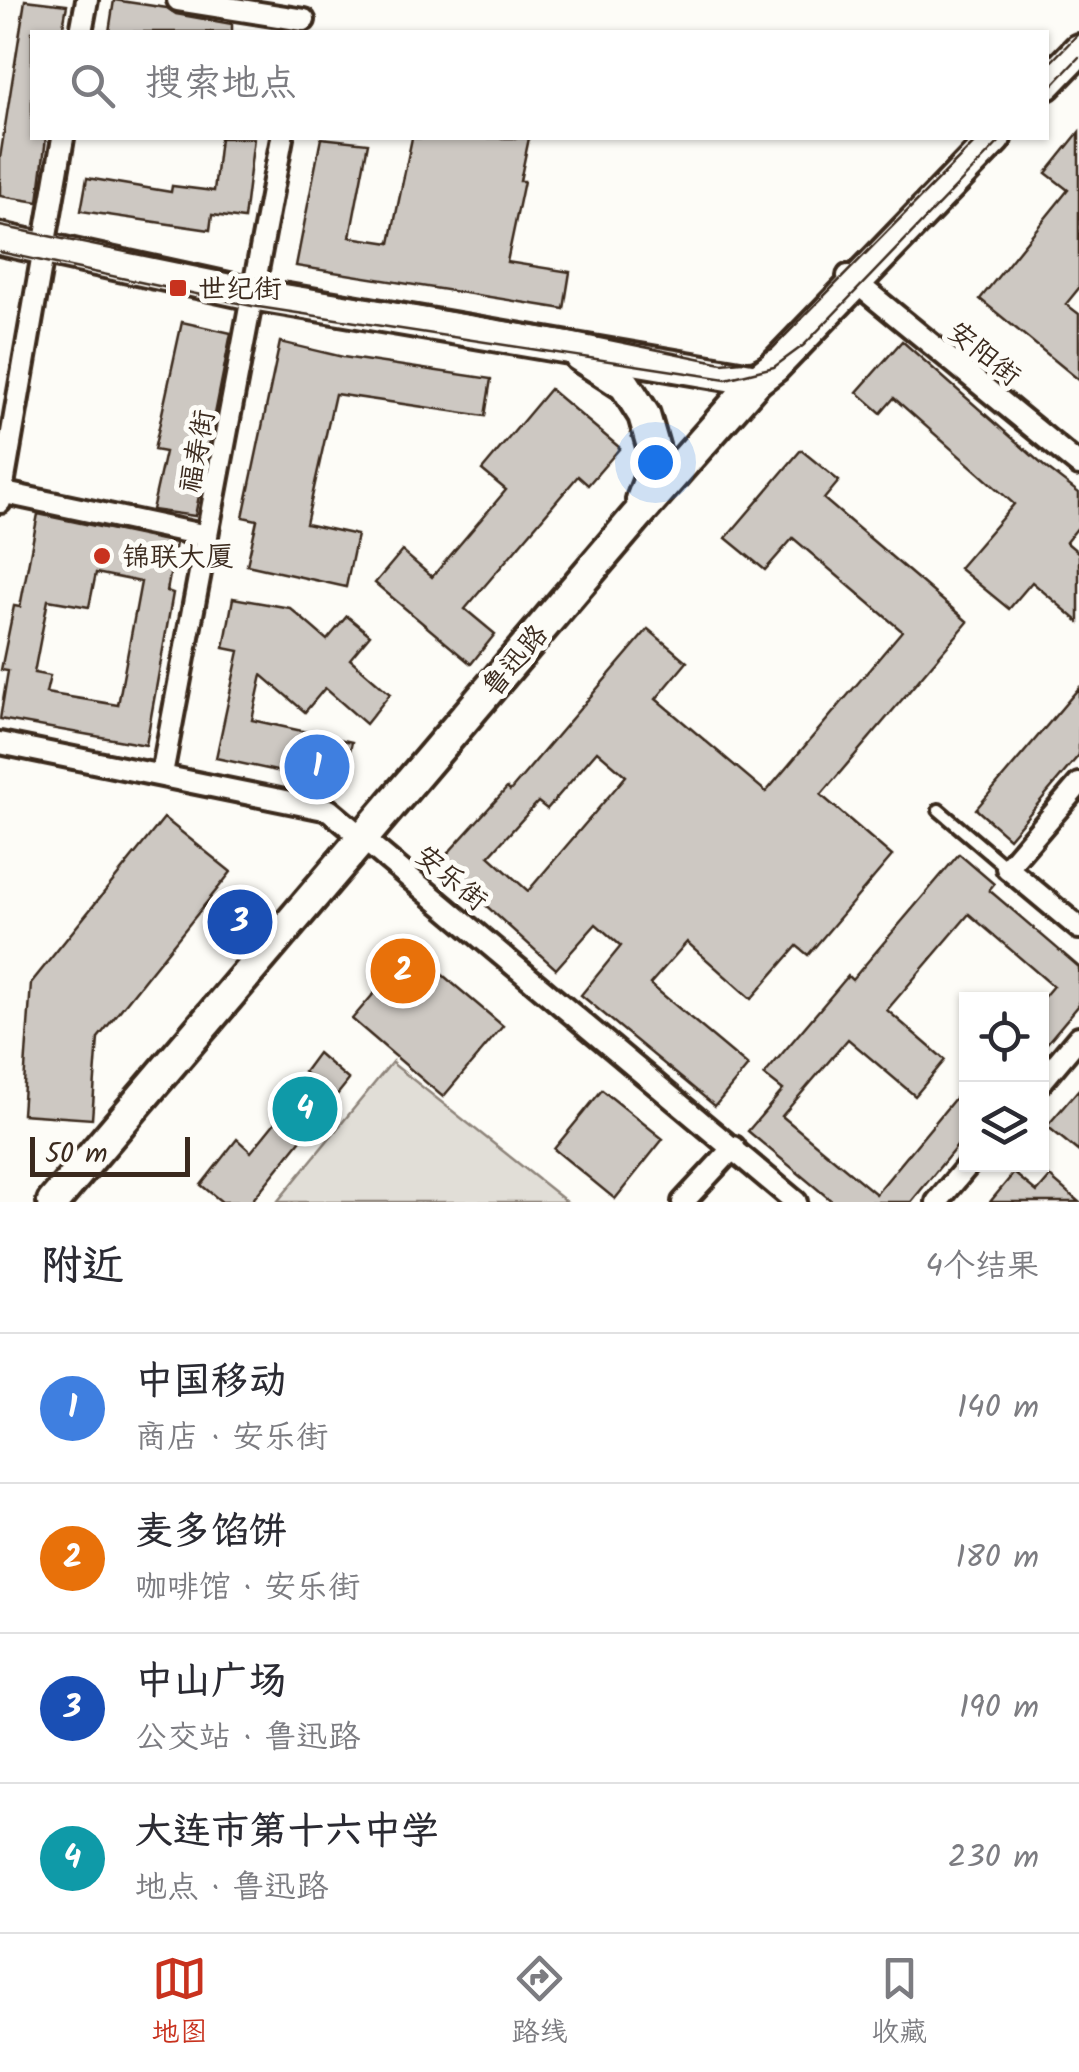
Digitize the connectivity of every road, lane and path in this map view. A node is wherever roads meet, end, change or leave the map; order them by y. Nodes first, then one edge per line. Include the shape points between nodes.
1 (87, 0) edge
2 (178, 0) edge
3 (305, 18) edge
4 (81, 30) edge
5 (1079, 50) edge
6 (1049, 81) edge
7 (63, 140) edge
8 (282, 140) edge
9 (993, 140) edge
10 (0, 239) edge
11 (44, 246) junction
12 (851, 279) junction
13 (252, 294) junction
14 (569, 349) junction
15 (757, 380) junction
16 (1079, 465) edge
17 (1, 495) edge
18 (635, 518) junction
19 (208, 536) junction
20 (0, 743) edge
21 (162, 774) junction
22 (1079, 784) edge
23 (939, 810) dead end
24 (362, 838) junction
25 (1007, 868) junction
26 (1079, 928) edge
27 (1079, 1037) edge
28 (1049, 1073) edge
29 (734, 1147) junction
30 (962, 1172) edge
31 (53, 1202) edge
32 (683, 1202) edge
33 (796, 1202) edge
34 (937, 1202) edge

1 - 4 street
2 - 3 street
5 - 6 main road
7 - 11 street
8 - 13 street, 福寿街
9 - 12 main road, 鲁迅路
10 - 11 main road
11 - 13 main road
11 - 17 street
12 - 15 main road, 鲁迅路
12 - 16 street, 安阳街
13 - 14 main road
13 - 19 street, 福寿街
14 - 15 main road
14 - 18 main road via 625,385 644,415 657,460
15 - 18 main road, 鲁迅路
17 - 19 street
18 - 24 main road, 鲁迅路
19 - 21 street, 福寿街
20 - 21 street, 安乐街
21 - 24 street, 安乐街 via 329,810
22 - 25 street
23 - 25 lane
24 - 29 street, 安乐街
24 - 31 main road, 鲁迅路
25 - 26 street
27 - 28 street
29 - 32 street
29 - 33 street, 安乐街
30 - 34 street

